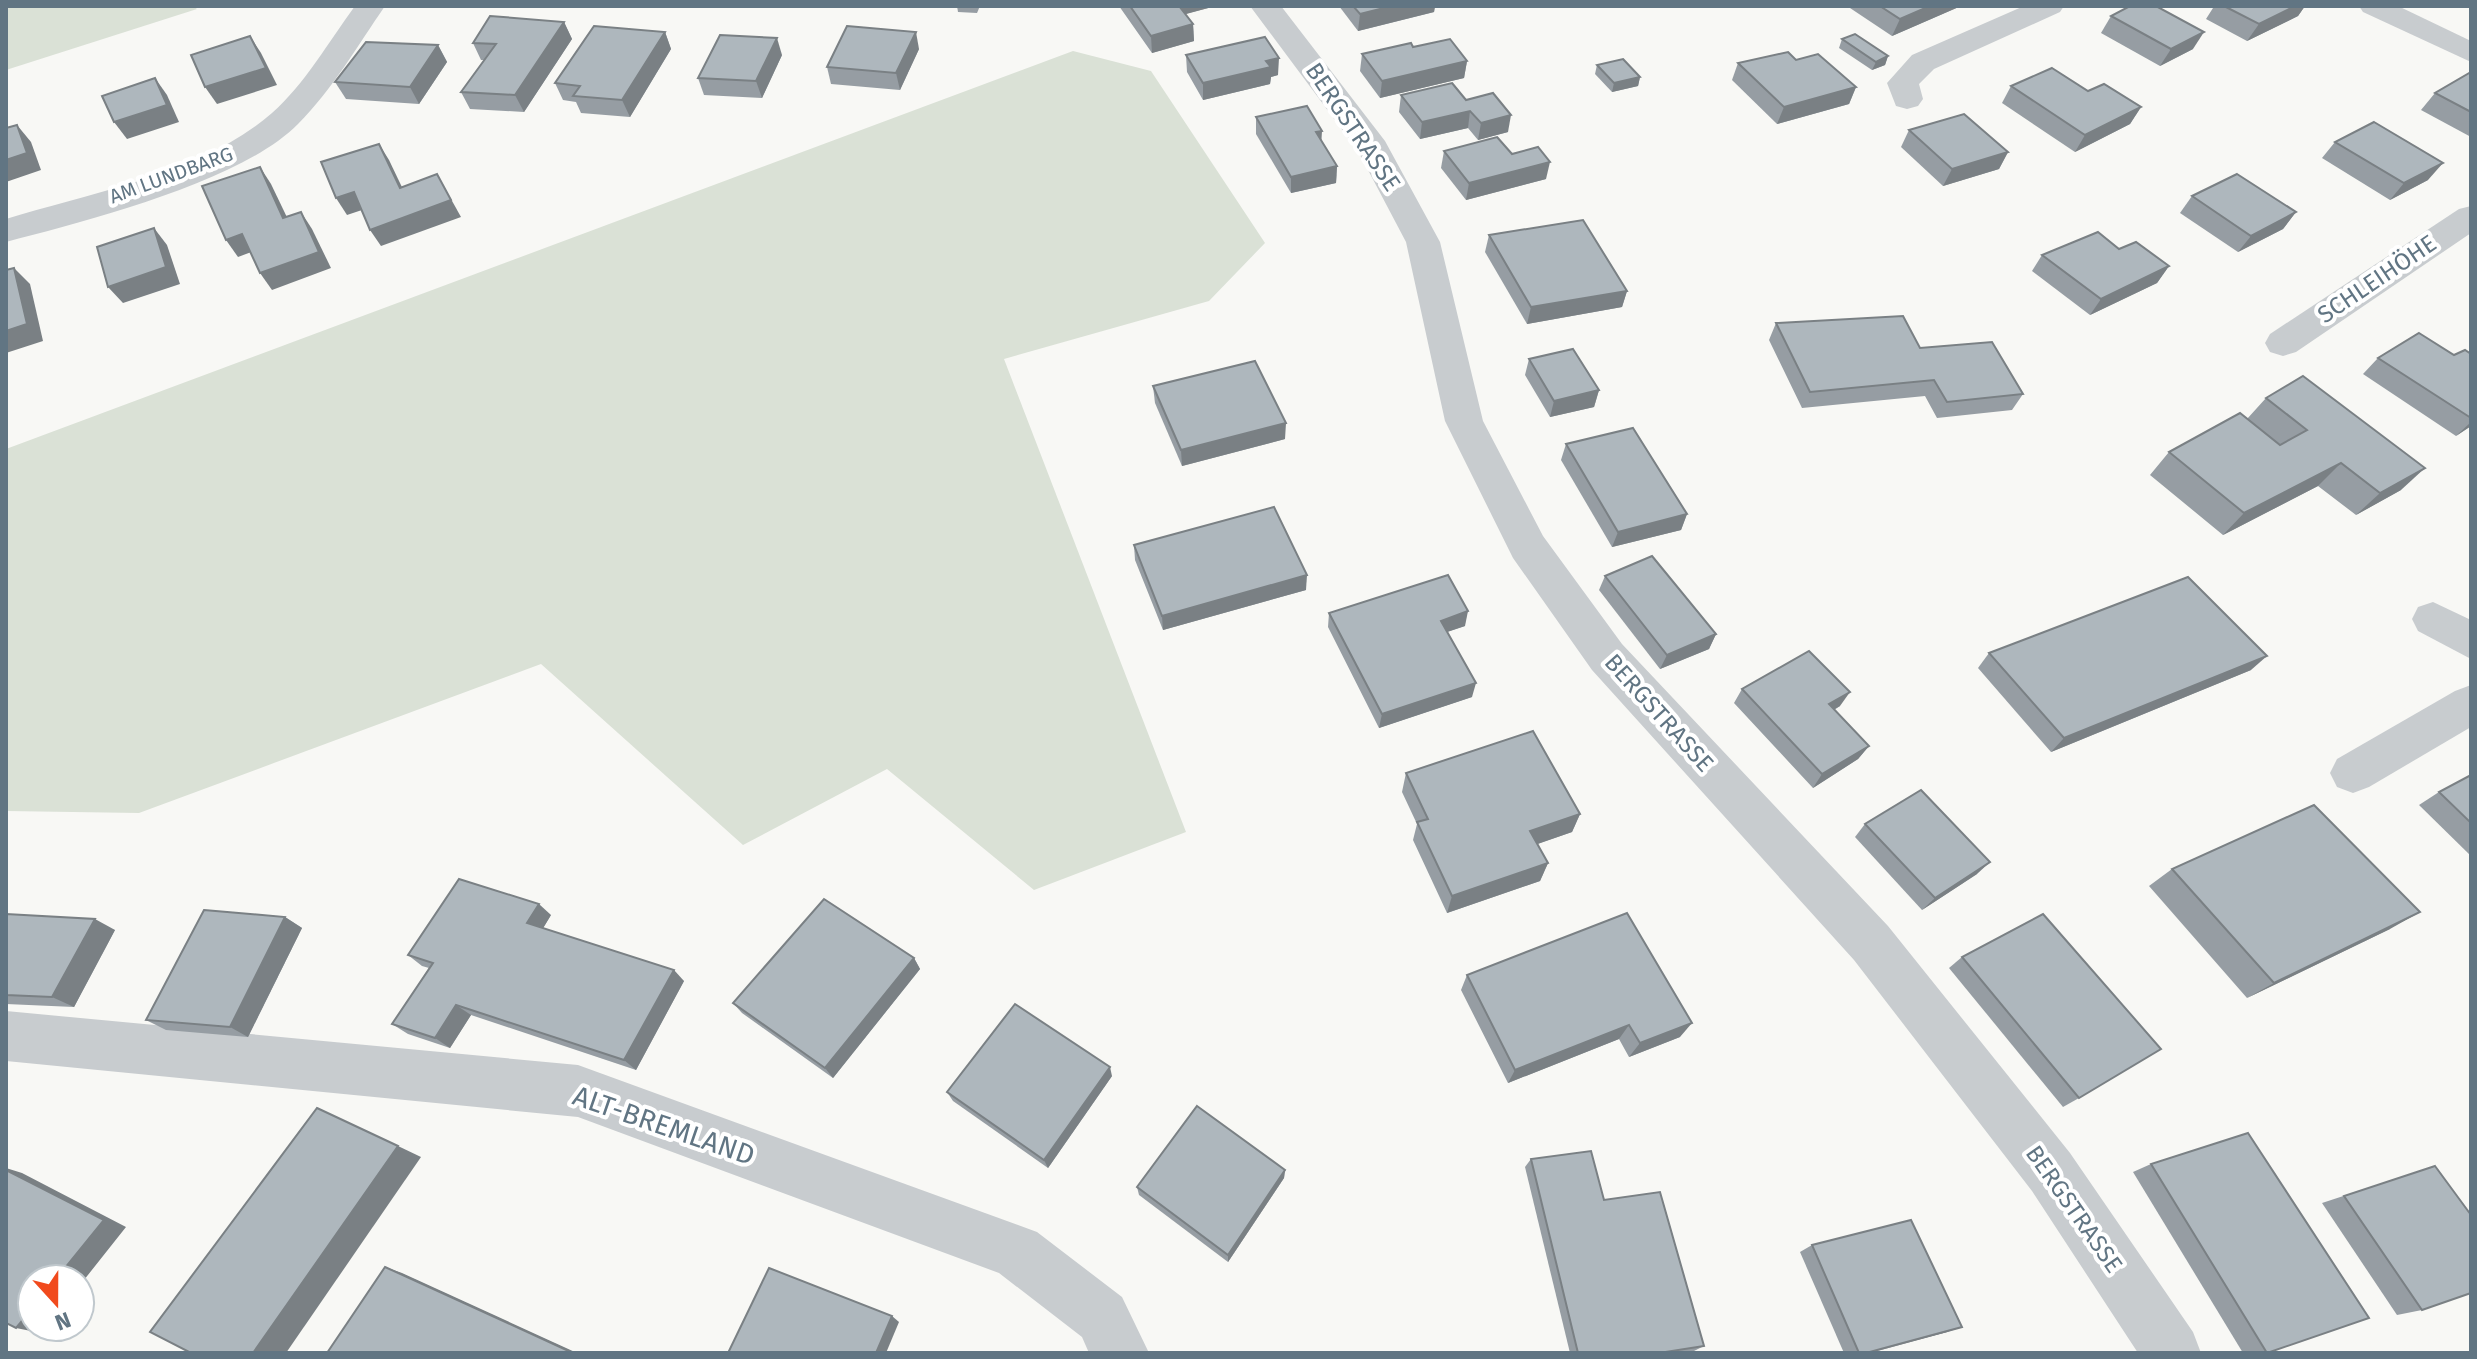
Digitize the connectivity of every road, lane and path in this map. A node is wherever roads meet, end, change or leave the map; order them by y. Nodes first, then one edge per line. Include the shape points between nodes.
1 (370, 6) edge
2 (1265, 6) edge
3 (2049, 6) edge
4 (2374, 6) edge
5 (2471, 53) edge
6 (1907, 99) dead end
7 (2471, 217) edge
8 (6, 231) edge
9 (2283, 343) dead end
10 (2433, 619) dead end
11 (2471, 641) edge
12 (2471, 704) edge
13 (2353, 773) dead end
14 (6, 1036) edge
15 (1120, 1353) edge
16 (2172, 1353) edge

1 - 8 street, AM LUNDBARG via 284,119 251,145 187,174
2 - 16 street, BERGSTRASSE via 1373,148 1423,242 1464,421 1528,547 1607,657 1881,955 2051,1172
3 - 6 street via 1923,62 1903,83
4 - 5 street
7 - 9 street, SCHLEIHÖHE
10 - 11 street
12 - 13 street
14 - 15 street, ALT-BREMLAND via 578,1091 1017,1252 1102,1317

